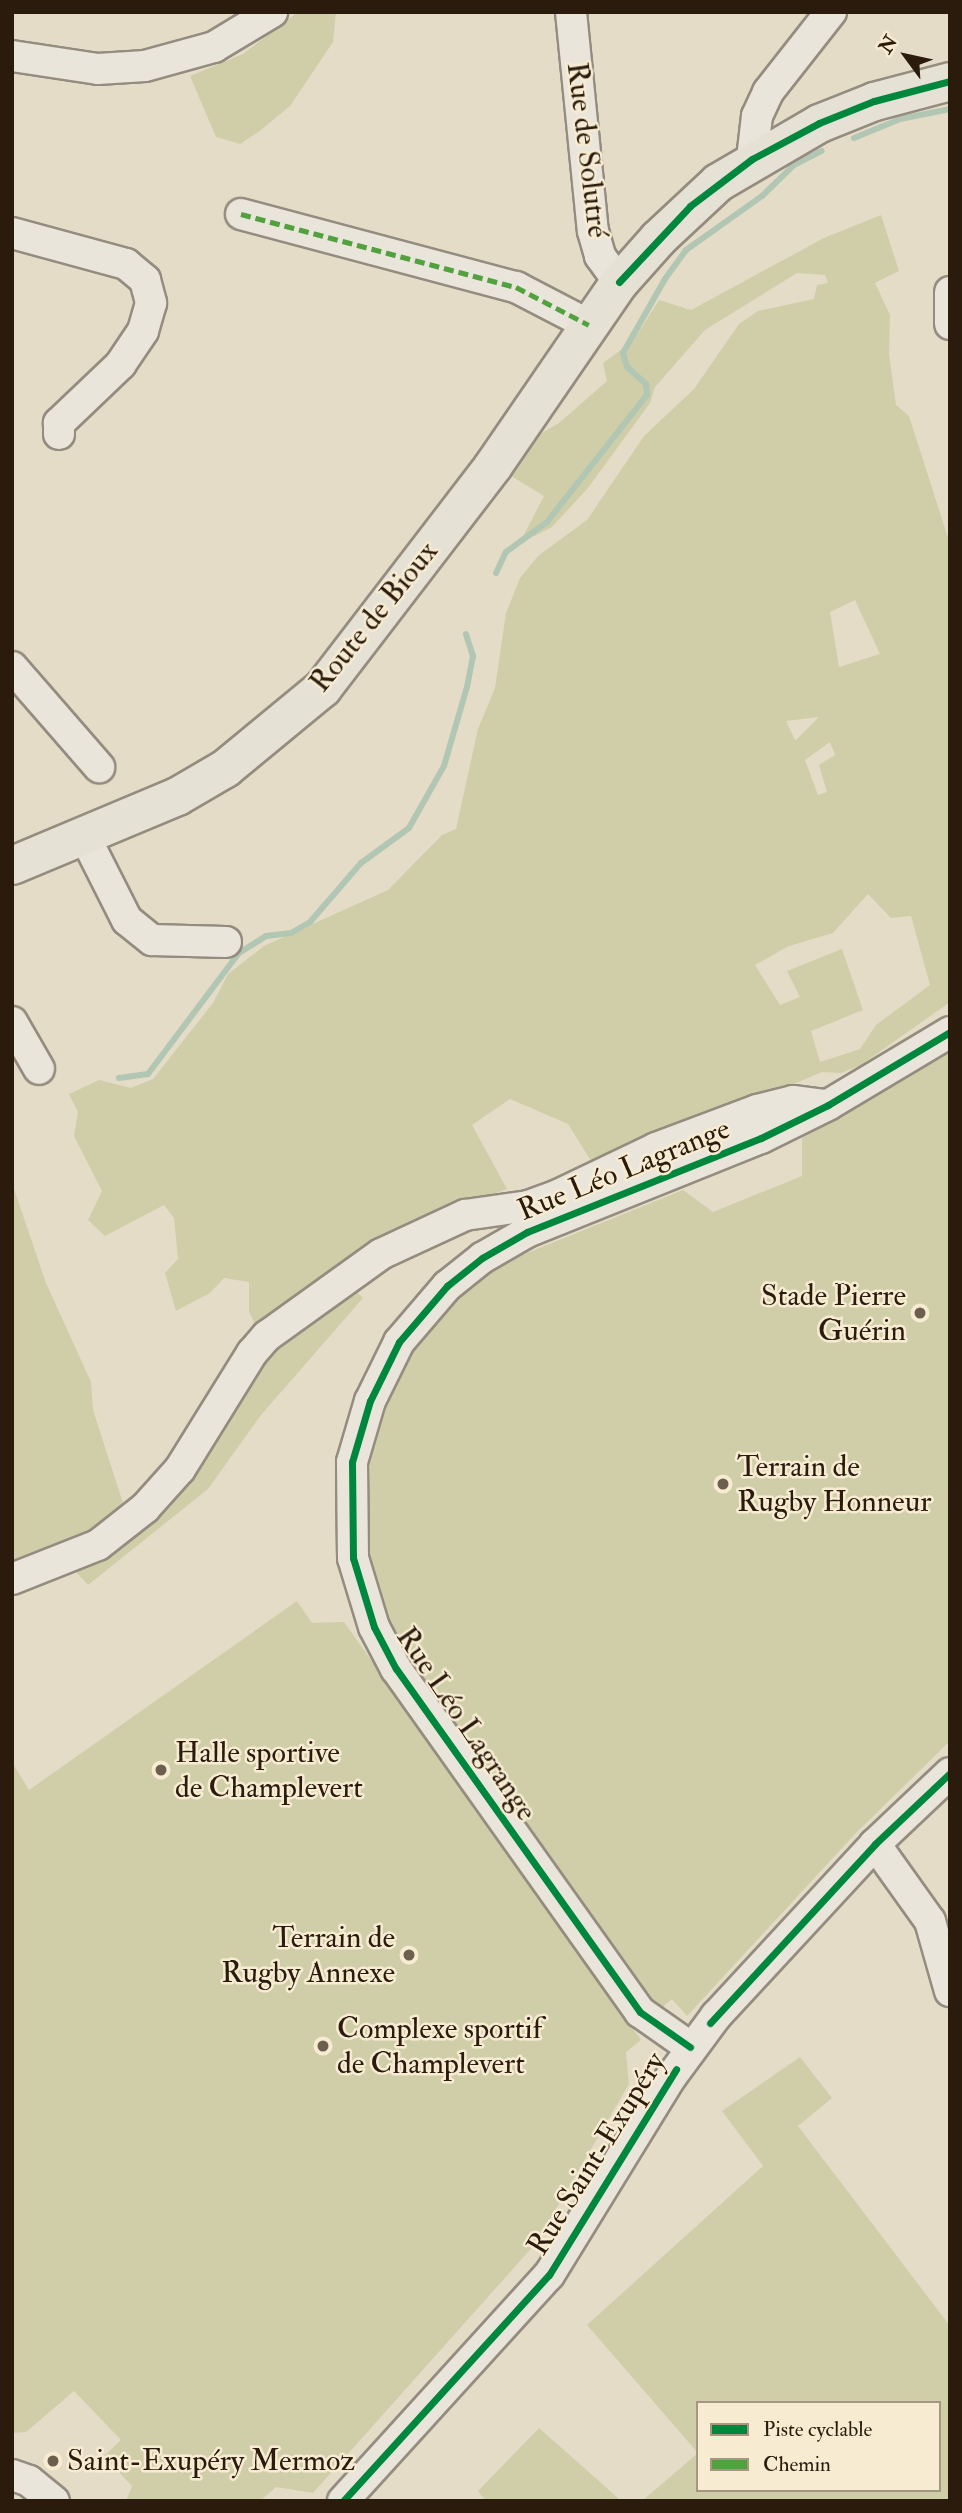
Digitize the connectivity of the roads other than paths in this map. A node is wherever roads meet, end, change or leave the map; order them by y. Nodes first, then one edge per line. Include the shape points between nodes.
1 (272, 12) edge
2 (571, 12) edge
3 (831, 12) edge
4 (12, 56) edge
5 (950, 81) edge
6 (752, 159) junction
7 (241, 214) dead end
8 (12, 233) edge
9 (619, 282) junction
10 (950, 292) edge
11 (950, 324) edge
12 (589, 325) junction
13 (59, 434) dead end
14 (12, 667) edge
15 (99, 767) dead end
16 (85, 837) junction
17 (12, 865) edge
18 (226, 942) dead end
19 (12, 1022) edge
20 (950, 1032) edge
21 (39, 1069) dead end
22 (828, 1105) junction
23 (12, 1579) edge
24 (950, 1773) edge
25 (875, 1844) junction
26 (950, 1991) edge
27 (690, 2048) junction
28 (12, 2475) edge
29 (54, 2501) edge
30 (343, 2501) edge

1 - 4 street via 214,47 145,66 98,69
2 - 9 street, Rue de Solutré via 593,231 600,256
3 - 6 street via 772,87 757,117
5 - 6 main road, Route de Bioux via 874,101 819,122
6 - 9 main road, Route de Bioux via 690,206
7 - 12 street via 516,288
8 - 13 street via 126,264 145,280 151,303 143,331 121,365 59,423
9 - 12 main road, Route de Bioux
10 - 11 street
12 - 16 main road, Route de Bioux via 493,465 322,688 225,768 177,796
14 - 15 street
16 - 17 main road, Route de Bioux
16 - 18 street via 127,920 152,940
19 - 21 street
20 - 22 street, Rue Léo Lagrange
22 - 23 street via 793,1101 757,1110 656,1148 558,1195 528,1206 465,1215 381,1254 267,1336 180,1469 145,1508 98,1545
22 - 27 street, Rue Léo Lagrange via 723,1156 527,1232 482,1258 447,1286 399,1342 370,1401 352,1462 352,1558 374,1627 396,1670 640,2012
24 - 25 street, Rue Saint-Exupéry
25 - 26 street via 930,1921
25 - 27 street, Rue Saint-Exupéry
27 - 30 street, Rue Saint-Exupéry via 549,2275
28 - 29 street via 29,2481

